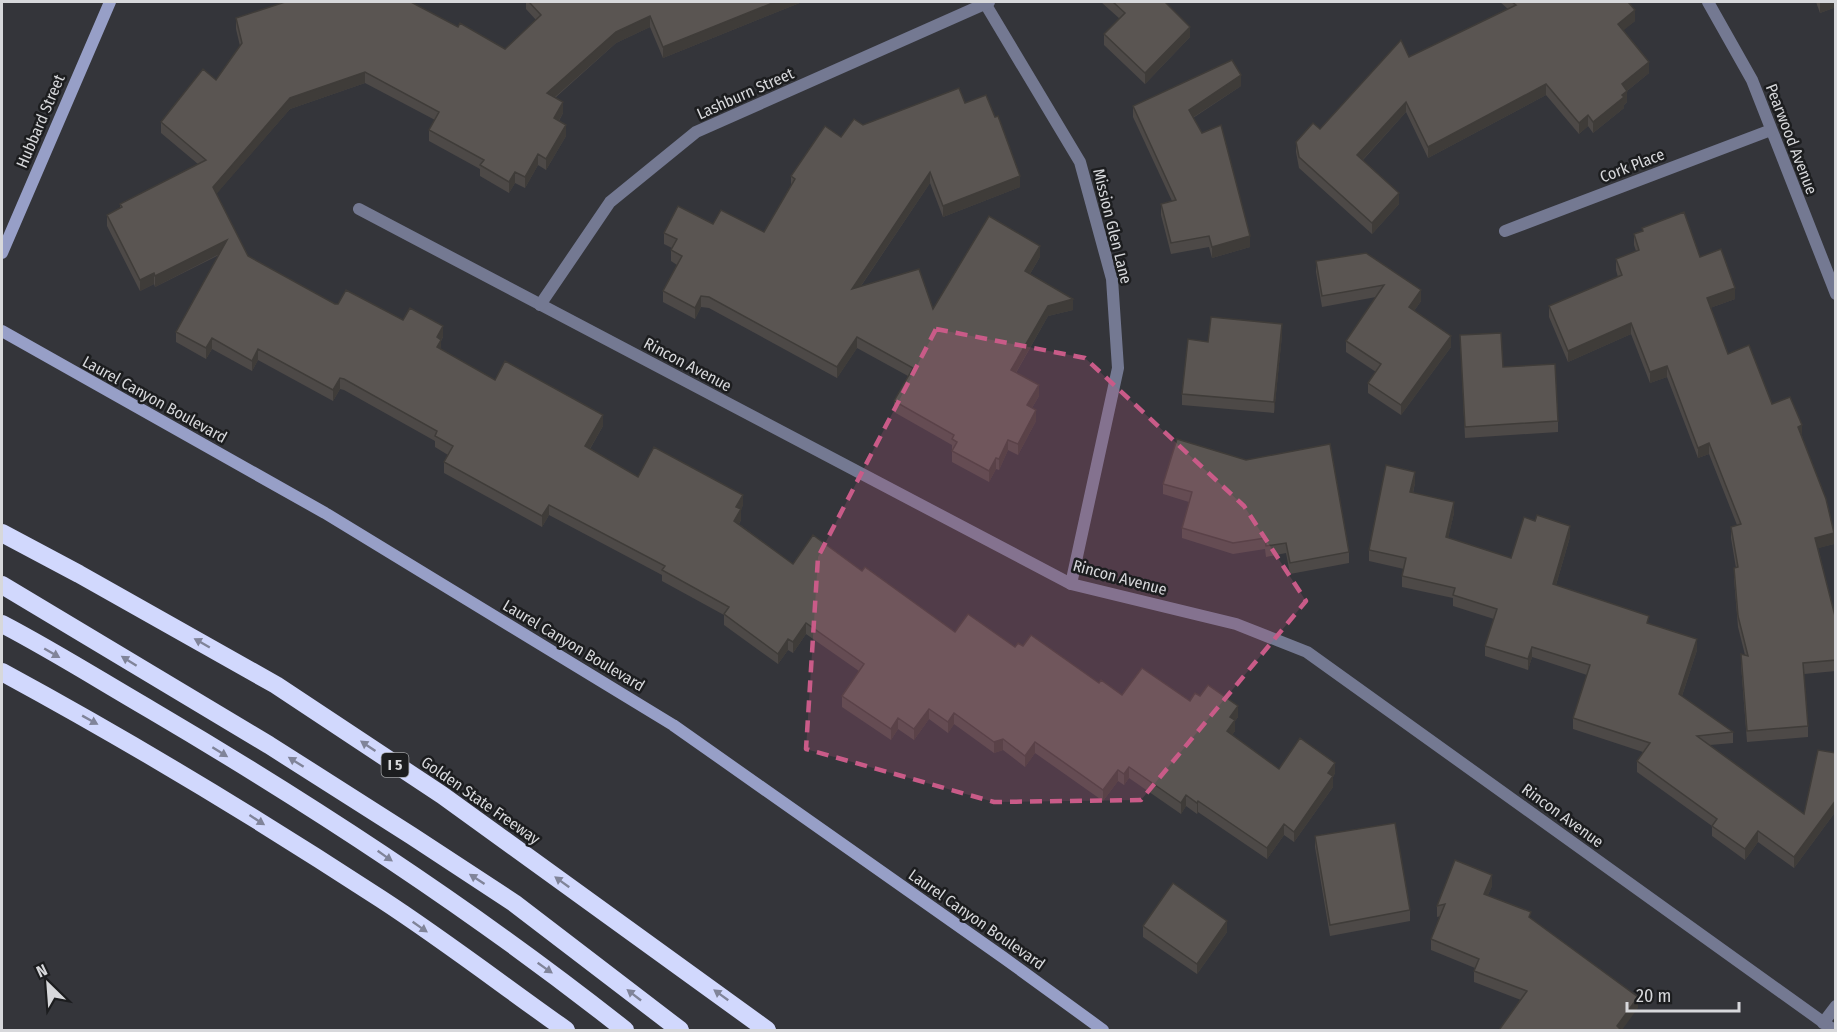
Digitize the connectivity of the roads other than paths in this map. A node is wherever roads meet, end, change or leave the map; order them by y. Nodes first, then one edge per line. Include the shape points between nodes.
1 (110, 2) edge
2 (1708, 2) edge
3 (988, 3) edge
4 (1771, 130) junction
5 (359, 209) dead end
6 (1505, 231) dead end
7 (2, 253) edge
8 (1836, 294) edge
9 (540, 305) junction
10 (2, 331) edge
11 (2, 533) edge
12 (1071, 584) junction
13 (2, 585) edge
14 (2, 624) edge
15 (2, 672) edge
16 (1836, 1006) edge
17 (1823, 1023) junction
18 (566, 1030) edge
19 (625, 1030) edge
20 (680, 1030) edge
21 (767, 1030) edge
22 (1103, 1030) edge
23 (1833, 1030) edge

1 - 7 main road, Hubbard Street
2 - 4 street, Pearwood Avenue via 1752,80
3 - 9 street, Lashburn Street via 696,132 610,202
3 - 12 street, Mission Glen Lane via 1080,162 1112,279 1118,368
4 - 6 street, Cork Place
4 - 8 street, Pearwood Avenue
5 - 9 street, Rincon Avenue
9 - 12 street, Rincon Avenue
10 - 22 main road, Laurel Canyon Boulevard via 325,513 674,725
21 -> 11 highway, Golden State Freeway / I 5 via 442,795 276,685
12 - 17 street, Rincon Avenue via 1236,624 1307,652
20 -> 13 highway via 514,903 422,842
14 -> 19 highway via 204,741 364,841 561,979
15 -> 18 highway via 91,720 383,900
16 - 17 street
17 - 23 street, Rincon Avenue

